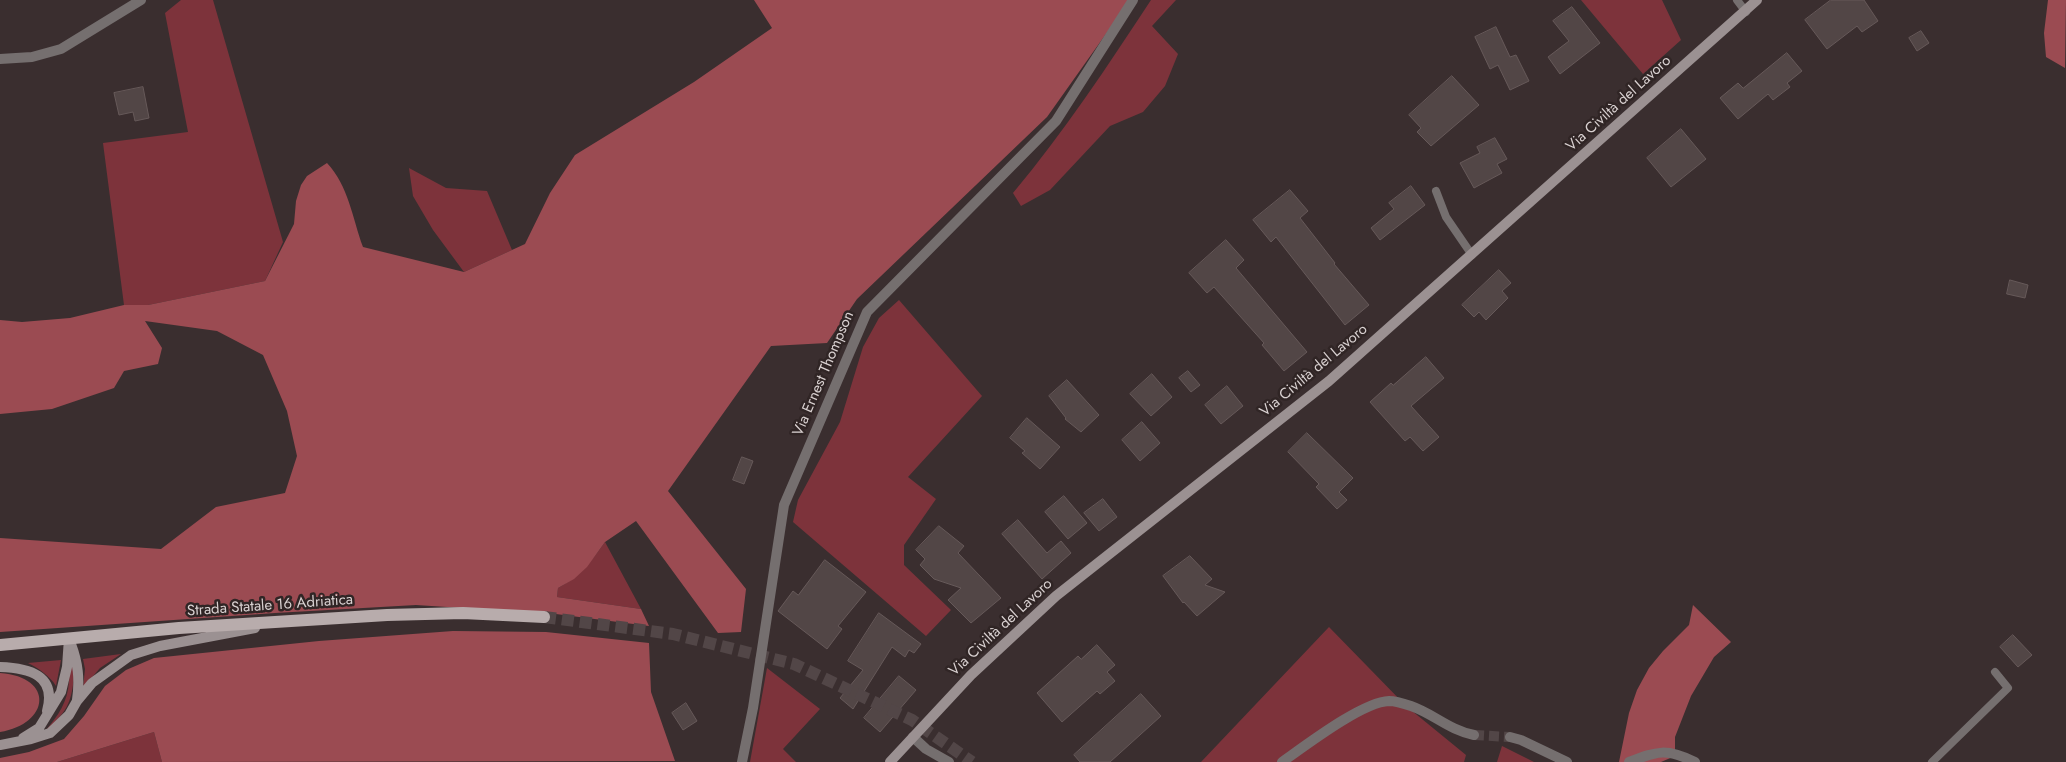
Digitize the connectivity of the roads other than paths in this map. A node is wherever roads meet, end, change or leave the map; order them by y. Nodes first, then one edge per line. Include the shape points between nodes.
1 (141, 0) edge
2 (1133, 0) edge
3 (1737, 0) edge
4 (1757, 0) edge
5 (1746, 12) junction
6 (0, 60) edge
7 (1436, 191) dead end
8 (1472, 255) junction
9 (544, 617) tunnel mouth
10 (298, 620) junction
11 (68, 638) junction
12 (0, 645) edge
13 (0, 667) edge
14 (1995, 672) dead end
15 (77, 701) junction
16 (45, 720) junction
17 (1474, 735) tunnel mouth
18 (913, 737) junction
19 (1510, 737) tunnel mouth
20 (16, 742) junction
21 (0, 745) edge
22 (742, 762) edge
23 (890, 762) edge
24 (949, 762) edge
25 (1282, 762) edge
26 (1567, 762) edge
27 (1629, 762) edge
28 (1696, 762) edge
29 (1932, 762) edge

1 - 6 street via 61,49 32,57
2 - 22 street, Via Ernest Thompson via 1056,121 867,312 784,506
3 - 5 lane
4 - 5 main road, Via Civiltà del Lavoro
5 - 8 main road, Via Civiltà del Lavoro
7 - 8 lane via 1446,217
8 - 18 main road, Via Civiltà del Lavoro via 1329,381 1056,596 971,675
9 - 10 main road, Strada Statale 16 Adriatica via 463,613
10 - 11 main road, Strada Statale 16 Adriatica
10 - 15 main road via 160,646 131,655 98,679
11 - 12 main road, Strada Statale 16 Adriatica
11 - 15 main road via 78,663
11 - 16 main road via 64,684
13 - 16 main road via 22,668 45,682 50,696
14 - 29 lane via 2008,688
15 - 20 main road via 69,715 50,733
16 - 20 main road via 39,728
17 - 25 street via 1460,732 1411,706 1388,701 1362,709
18 - 23 main road, Via Civiltà del Lavoro
18 - 24 street
19 - 26 street
20 - 21 main road
27 - 28 street via 1659,751

